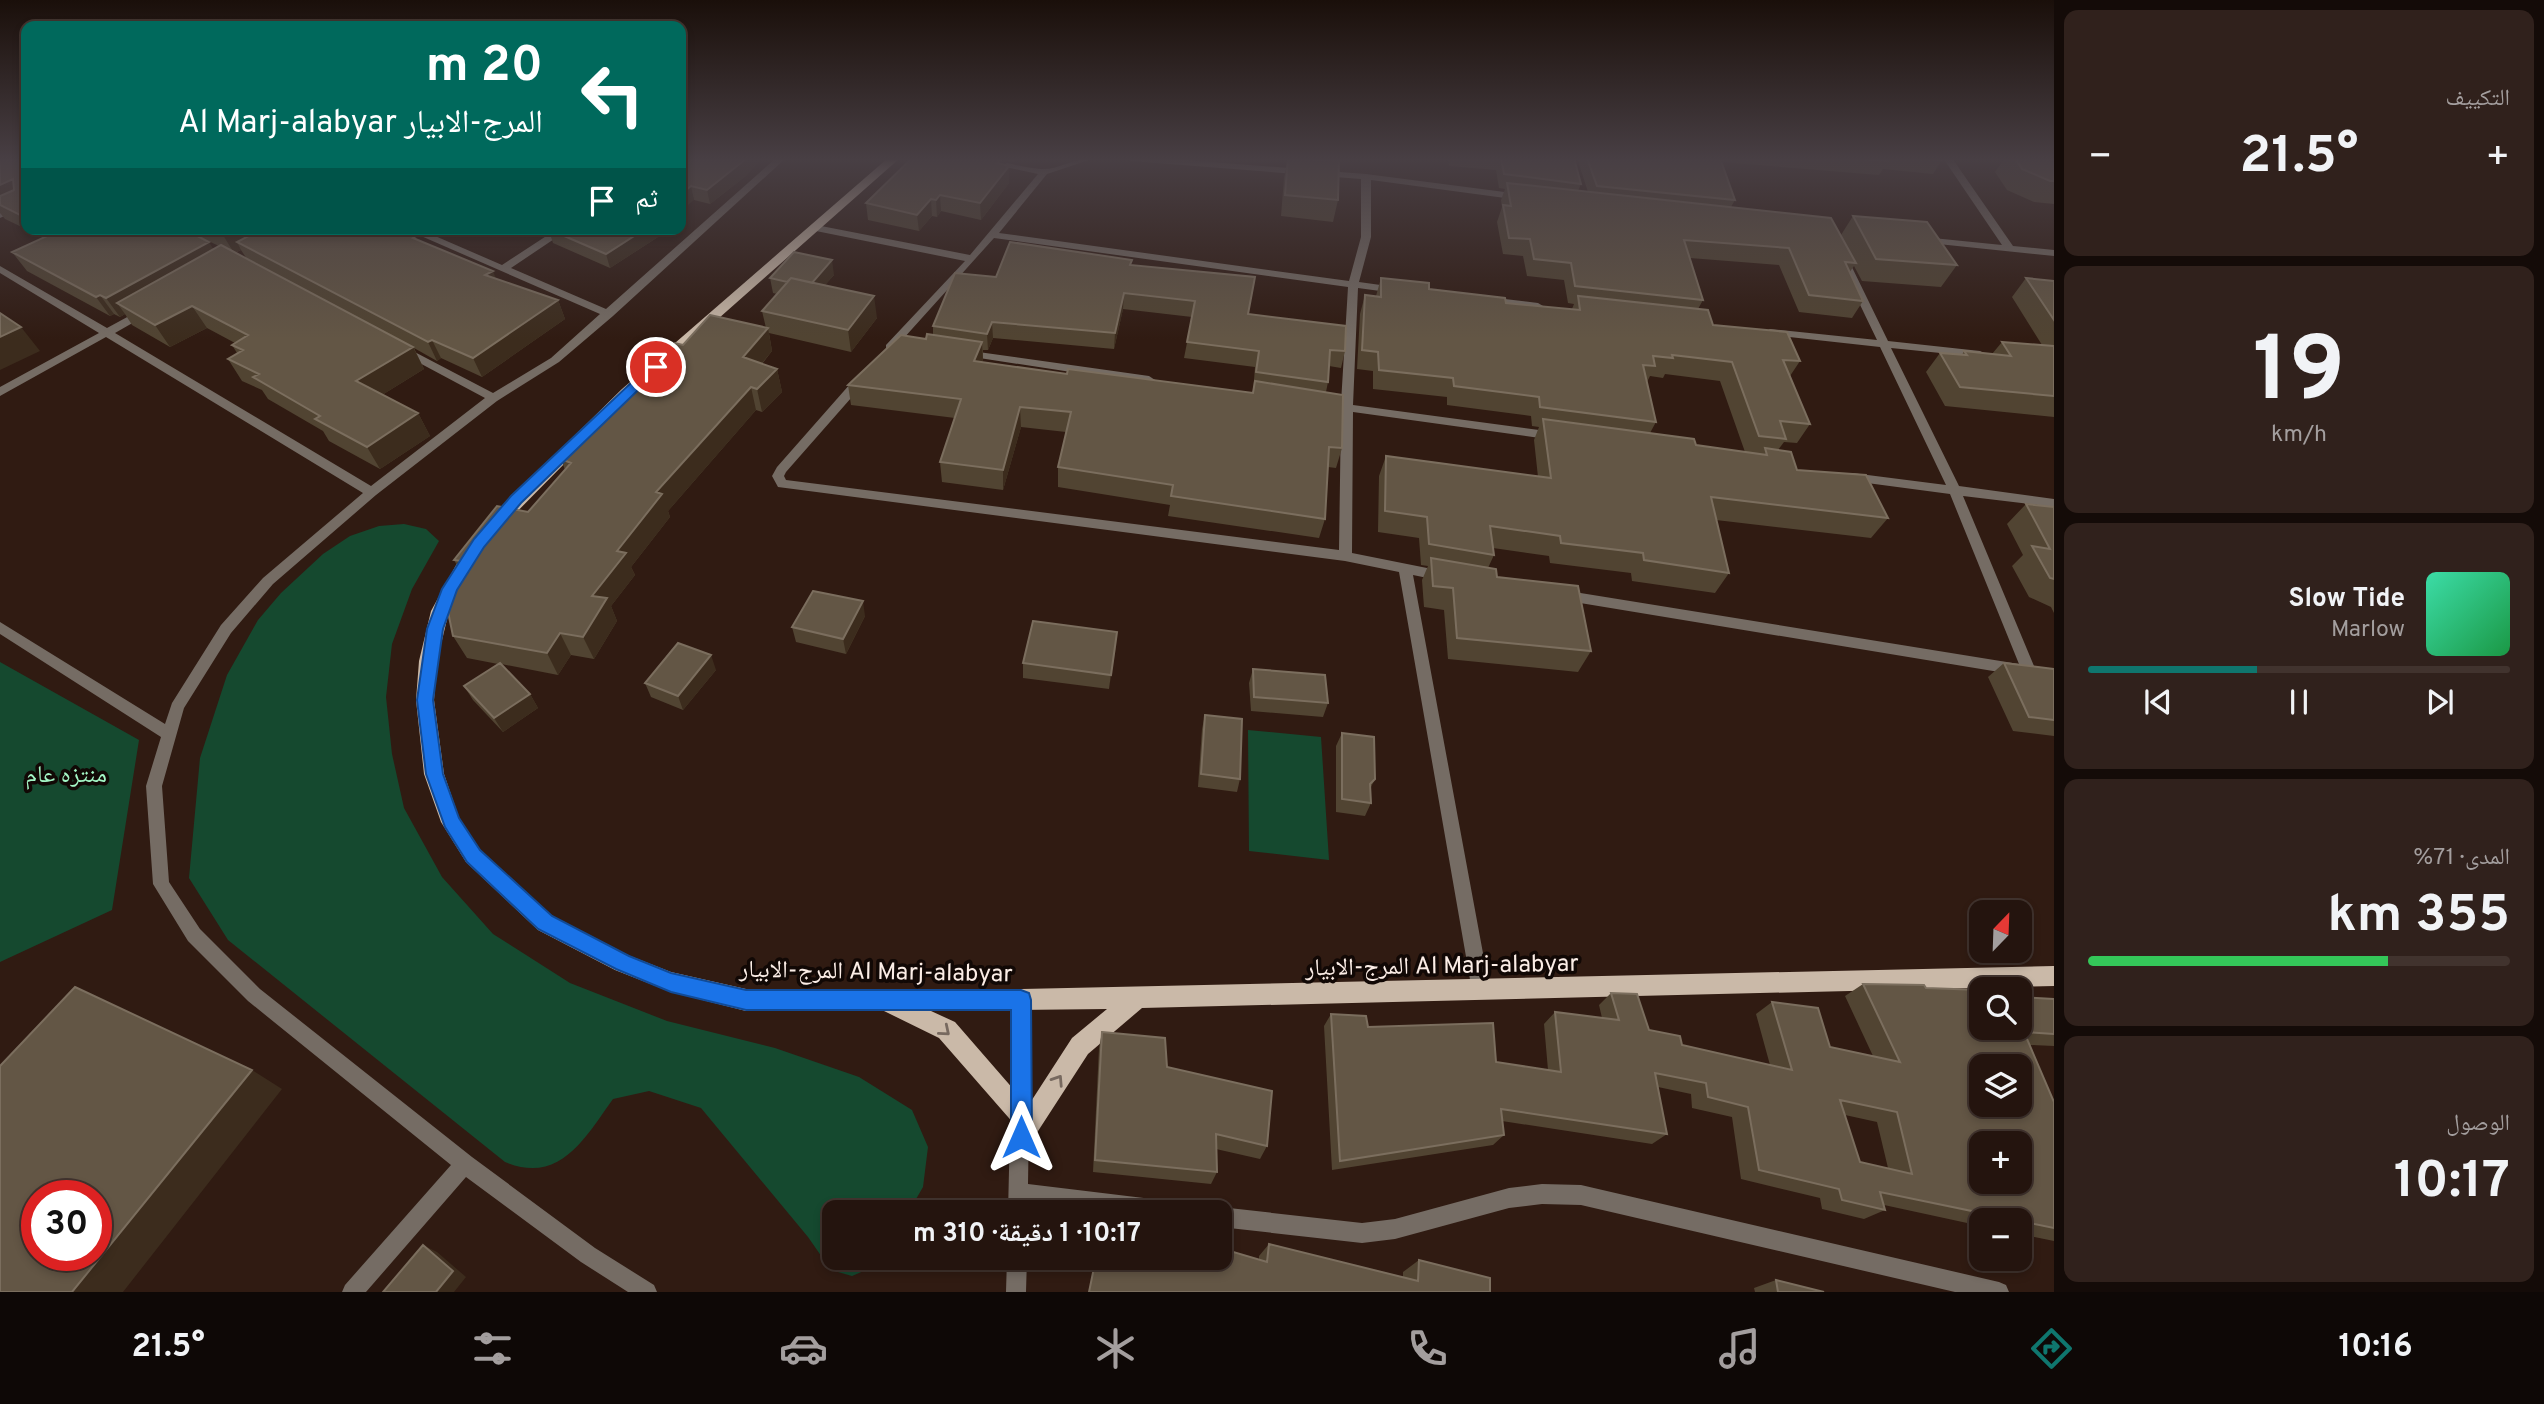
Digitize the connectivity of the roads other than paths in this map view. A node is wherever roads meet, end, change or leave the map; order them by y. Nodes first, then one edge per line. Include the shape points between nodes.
1 (715, 218) edge
2 (827, 218) edge
3 (1005, 218) edge
4 (1366, 218) edge
5 (1990, 218) edge
6 (816, 228) junction
7 (427, 235) edge
8 (556, 235) edge
9 (991, 235) junction
10 (1906, 238) edge
11 (1834, 243) edge
12 (2010, 248) junction
13 (2054, 253) edge
14 (972, 259) junction
15 (0, 269) edge
16 (503, 269) junction
17 (1353, 285) junction
18 (1408, 291) edge
19 (1476, 299) edge
20 (154, 307) edge
21 (1544, 307) edge
22 (609, 314) junction
23 (1763, 331) edge
24 (108, 333) junction
25 (394, 345) edge
26 (1886, 345) junction
27 (949, 351) edge
28 (1989, 355) edge
29 (1168, 383) edge
30 (0, 392) edge
31 (493, 398) junction
32 (1306, 402) edge
33 (1347, 408) junction
34 (1568, 438) edge
35 (1845, 476) edge
36 (1955, 491) junction
37 (372, 492) junction
38 (2054, 503) edge
39 (1345, 556) junction
40 (1405, 570) junction
41 (1459, 579) edge
42 (1554, 594) edge
43 (0, 627) edge
44 (2029, 671) junction
45 (2054, 675) edge
46 (167, 733) junction
47 (2054, 976) edge
48 (1481, 991) junction
49 (1138, 997) junction
50 (885, 1000) junction
51 (1021, 1000) junction
52 (1021, 1127) junction
53 (465, 1164) junction
54 (1019, 1200) edge
55 (1232, 1218) edge
56 (1017, 1270) edge
57 (352, 1292) edge
58 (647, 1292) edge
59 (1016, 1292) edge
60 (1999, 1292) edge

1 - 22 street
2 - 6 main road, المرج-الابيار Al Marj-alabyar
3 - 9 street
4 - 17 street via 1366,237
5 - 12 street
6 - 14 street
6 - 50 main road, المرج-الابيار Al Marj-alabyar via 627,392 516,500 479,543 449,589 435,629 425,700 428,737 452,822 473,856 545,923 622,963 671,982 746,1000
7 - 16 street
8 - 16 street
9 - 14 street
9 - 17 street
10 - 12 street
11 - 26 street
12 - 13 street
14 - 39 street via 901,344 872,368 781,470 782,484
15 - 24 street
16 - 22 street
17 - 18 street
17 - 33 street
19 - 21 street
20 - 24 street
22 - 31 street via 555,360
23 - 26 street
24 - 30 street
24 - 37 street
25 - 31 street
26 - 28 street
26 - 36 street
27 - 29 street
31 - 37 street
32 - 33 street
33 - 34 street
33 - 39 street
35 - 36 street
36 - 38 street
36 - 44 street
37 - 46 street via 268,582 226,629 177,707
39 - 40 street
40 - 41 street
40 - 48 street
42 - 44 street
43 - 46 street
44 - 45 street
46 - 53 street via 154,786 161,884 194,935 254,995
47 - 48 main road, المرج-الابيار Al Marj-alabyar
48 - 49 main road, المرج-الابيار Al Marj-alabyar
49 - 51 main road, المرج-الابيار Al Marj-alabyar
52 -> 49 main road via 1080,1046
50 - 51 main road, المرج-الابيار Al Marj-alabyar
50 -> 52 main road via 947,1030
51 - 52 street
52 - 54 street
53 - 57 street
53 - 58 street via 588,1255
55 - 60 street via 1362,1233 1510,1199 1581,1195
56 - 59 street

